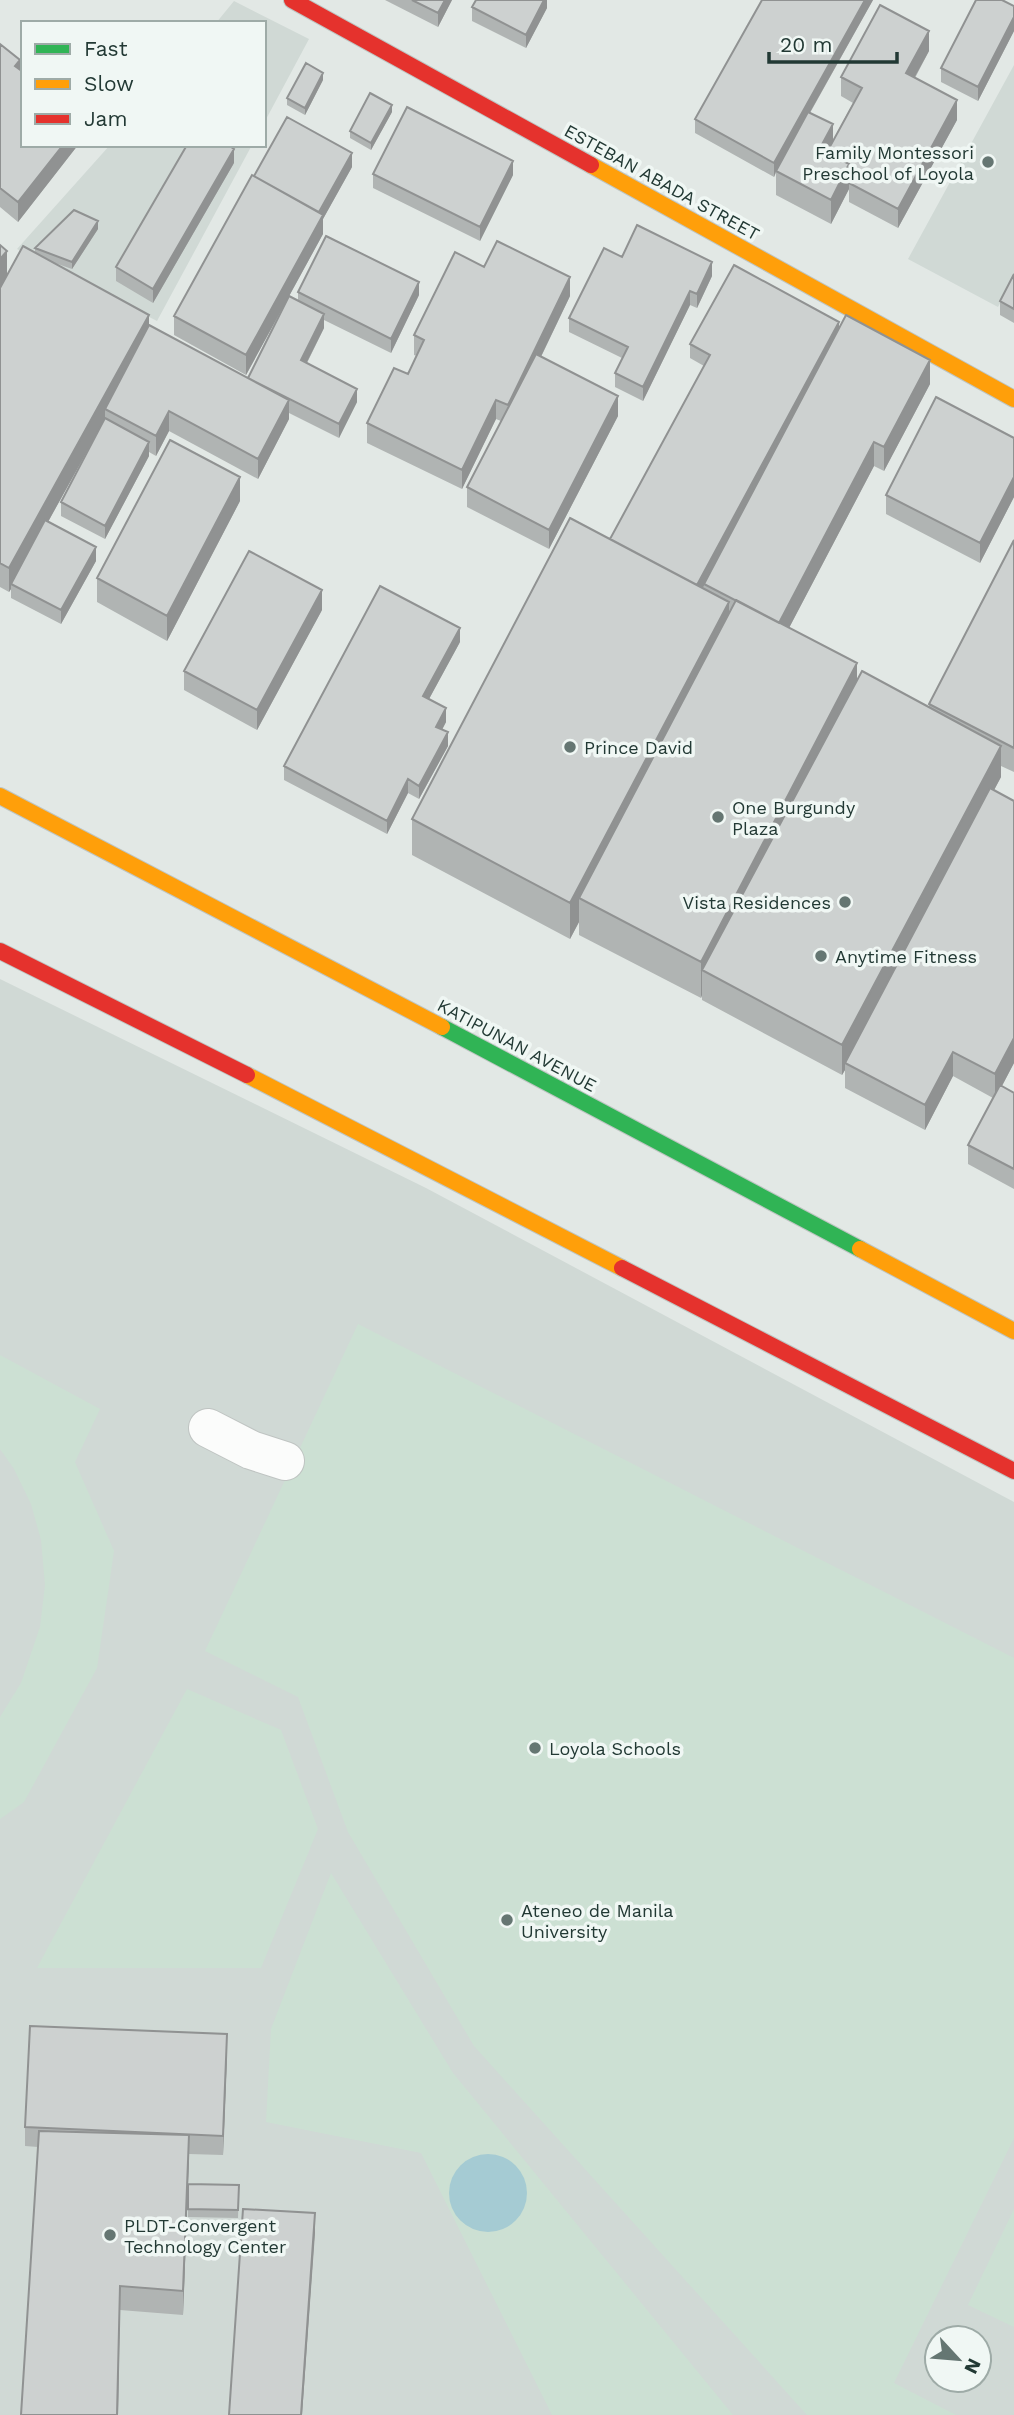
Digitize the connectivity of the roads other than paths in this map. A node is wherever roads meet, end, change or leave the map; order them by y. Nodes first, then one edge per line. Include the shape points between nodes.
1 (292, 0) edge
2 (1014, 399) edge
3 (0, 796) edge
4 (0, 951) edge
5 (1014, 1331) edge
6 (208, 1428) dead end
7 (285, 1461) dead end
8 (1014, 1471) edge

1 - 2 main road, ESTEBAN ABADA STREET
3 - 5 main road, KATIPUNAN AVENUE
4 - 8 main road via 394,1149
6 - 7 street

